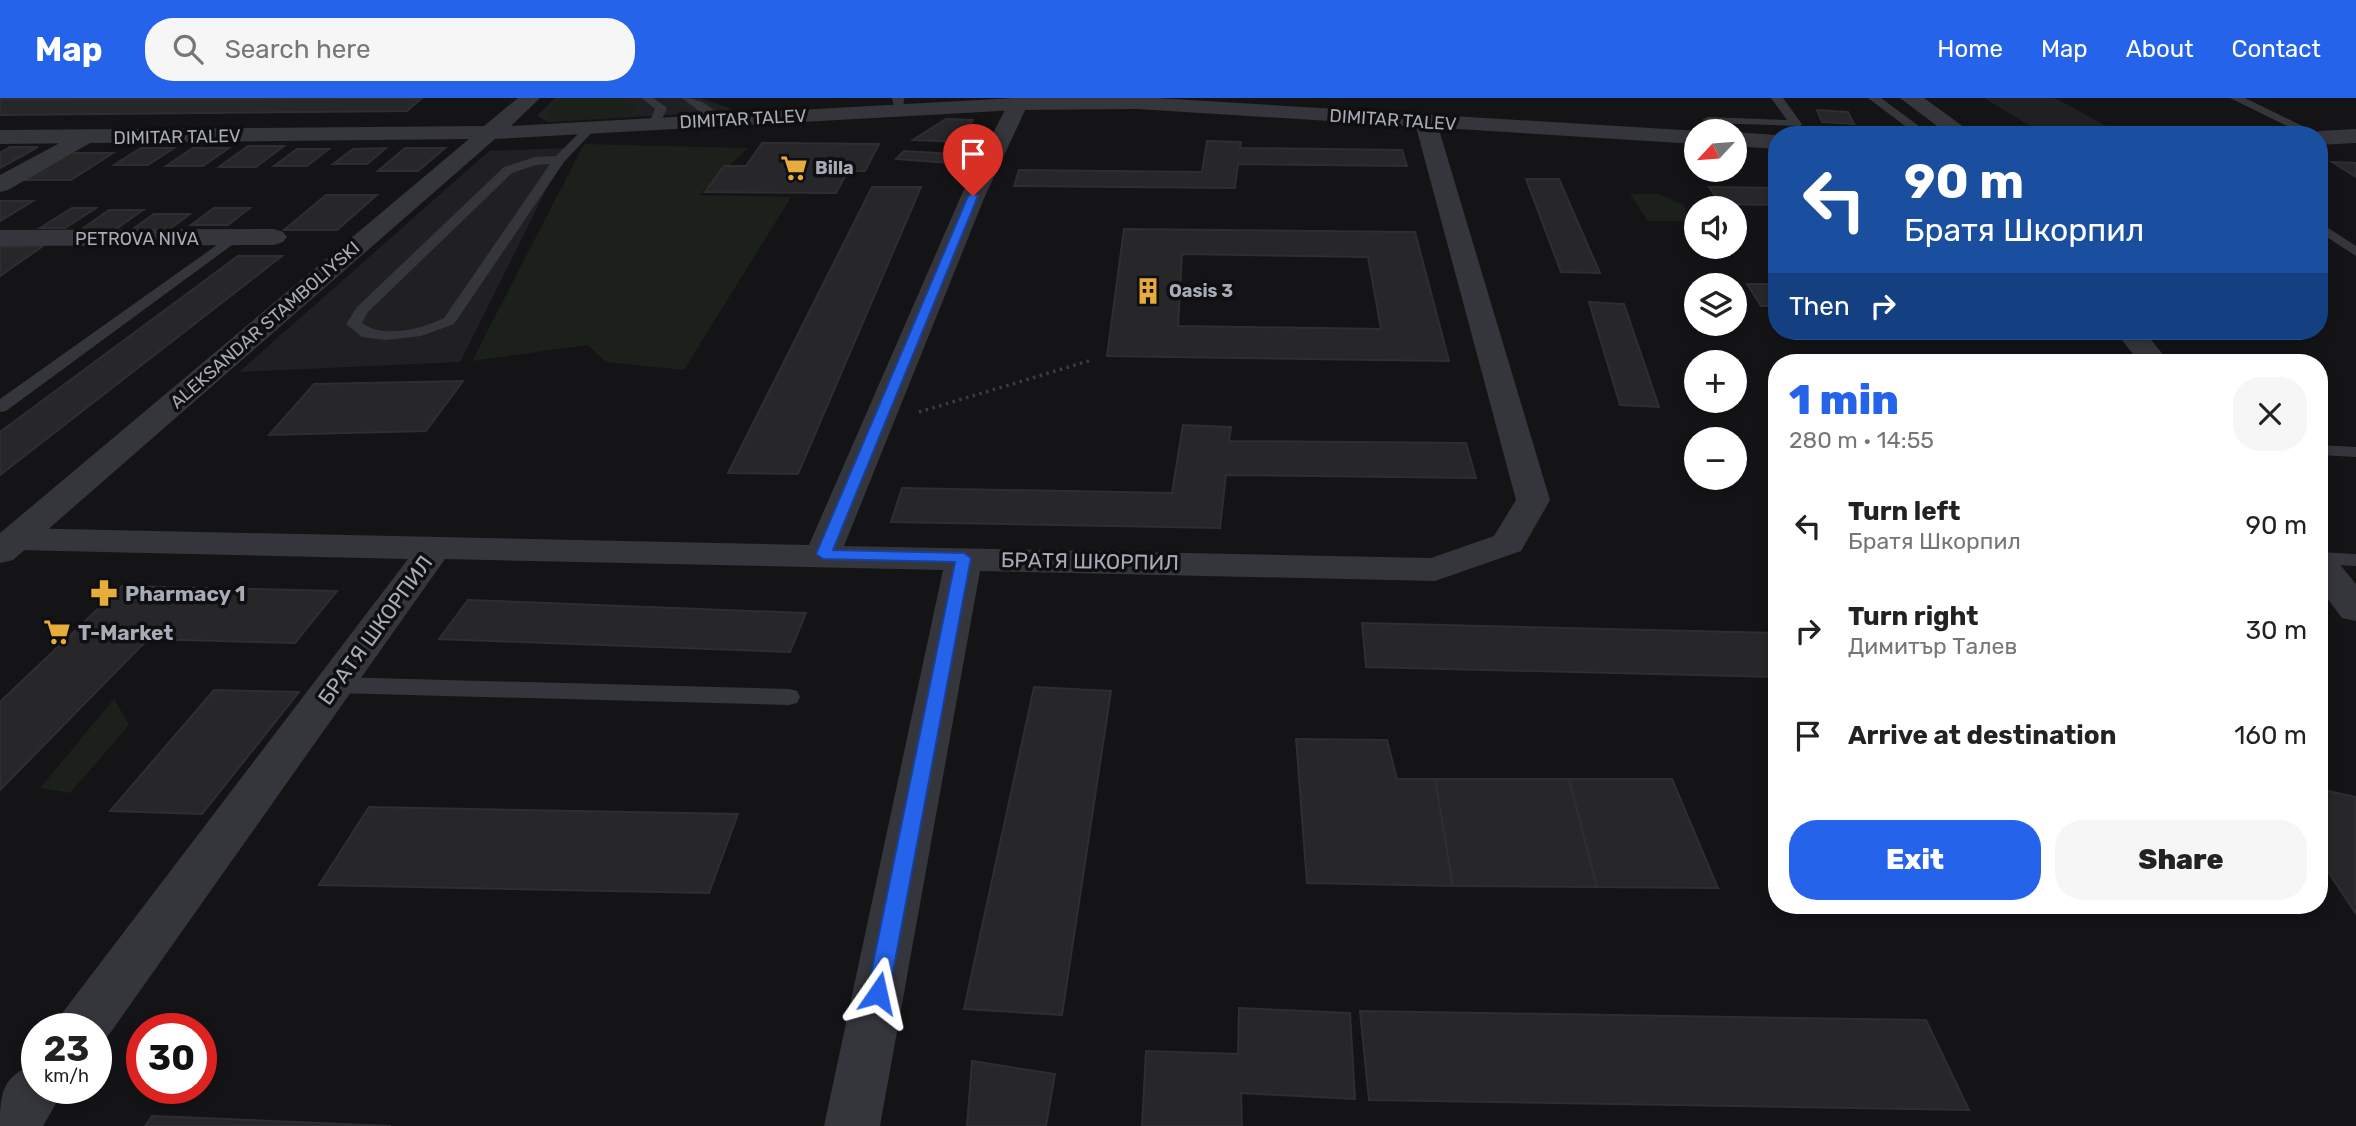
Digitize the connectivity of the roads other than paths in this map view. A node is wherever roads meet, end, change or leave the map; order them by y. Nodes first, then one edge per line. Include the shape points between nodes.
1 (530, 98) edge
2 (688, 98) edge
3 (1777, 98) edge
4 (1874, 98) edge
5 (1910, 98) edge
6 (2236, 98) edge
7 (647, 99) edge
8 (1091, 101) edge
9 (898, 104) edge
10 (1018, 104) junction
11 (717, 120) junction
12 (1426, 123) junction
13 (656, 124) junction
14 (1684, 125) edge
15 (1747, 125) edge
16 (1913, 126) edge
17 (1951, 126) edge
18 (2303, 126) edge
19 (591, 127) junction
20 (489, 133) junction
21 (0, 137) edge
22 (82, 138) junction
23 (1747, 140) edge
24 (1768, 141) edge
25 (559, 160) junction
26 (0, 186) edge
27 (2328, 232) edge
28 (274, 237) dead end
29 (0, 239) edge
30 (231, 239) junction
31 (2356, 252) edge
32 (2136, 340) edge
33 (2148, 354) edge
34 (0, 407) edge
35 (2328, 450) edge
36 (2356, 452) edge
37 (8, 545) edge
38 (435, 548) junction
39 (823, 554) junction
40 (964, 558) junction
41 (2328, 558) edge
42 (2356, 560) edge
43 (2328, 574) edge
44 (2356, 609) edge
45 (335, 685) junction
46 (789, 697) dead end
47 (94, 1013) edge
48 (26, 1104) edge
49 (10, 1126) edge
50 (852, 1126) edge

1 - 20 street, ALEKSANDAR STAMBOLIYSKI
2 - 11 lane
3 - 15 lane via 1796,124
4 - 16 lane
5 - 17 street
6 - 18 lane
7 - 13 lane via 662,108
8 - 10 street, DIMITAR TALEV
8 - 12 street, DIMITAR TALEV
9 - 10 street, DIMITAR TALEV
9 - 11 street, DIMITAR TALEV
10 - 39 street via 973,196
11 - 13 street, DIMITAR TALEV
12 - 14 street, DIMITAR TALEV
12 - 40 street, БРАТЯ ШКОРПИЛ via 1533,500 1508,543 1434,570
13 - 19 street, DIMITAR TALEV
19 - 20 street, DIMITAR TALEV
19 - 25 lane
20 - 22 street, DIMITAR TALEV
20 - 37 street, ALEKSANDAR STAMBOLIYSKI
21 - 22 street, DIMITAR TALEV
22 - 26 street
23 - 24 street
25 - 25 lane via 535,161 508,170 362,310 354,324 367,334 420,333 449,321
27 - 31 lane
28 - 30 street, PETROVA NIVA
29 - 30 street, PETROVA NIVA
30 - 34 lane
32 - 33 street
35 - 36 lane
37 - 38 street
38 - 39 street, БРАТЯ ШКОРПИЛ
38 - 45 street, БРАТЯ ШКОРПИЛ
39 - 40 street, БРАТЯ ШКОРПИЛ
40 - 50 street
41 - 42 lane
43 - 44 street
45 - 46 lane
45 - 47 street, БРАТЯ ШКОРПИЛ
48 - 49 street

